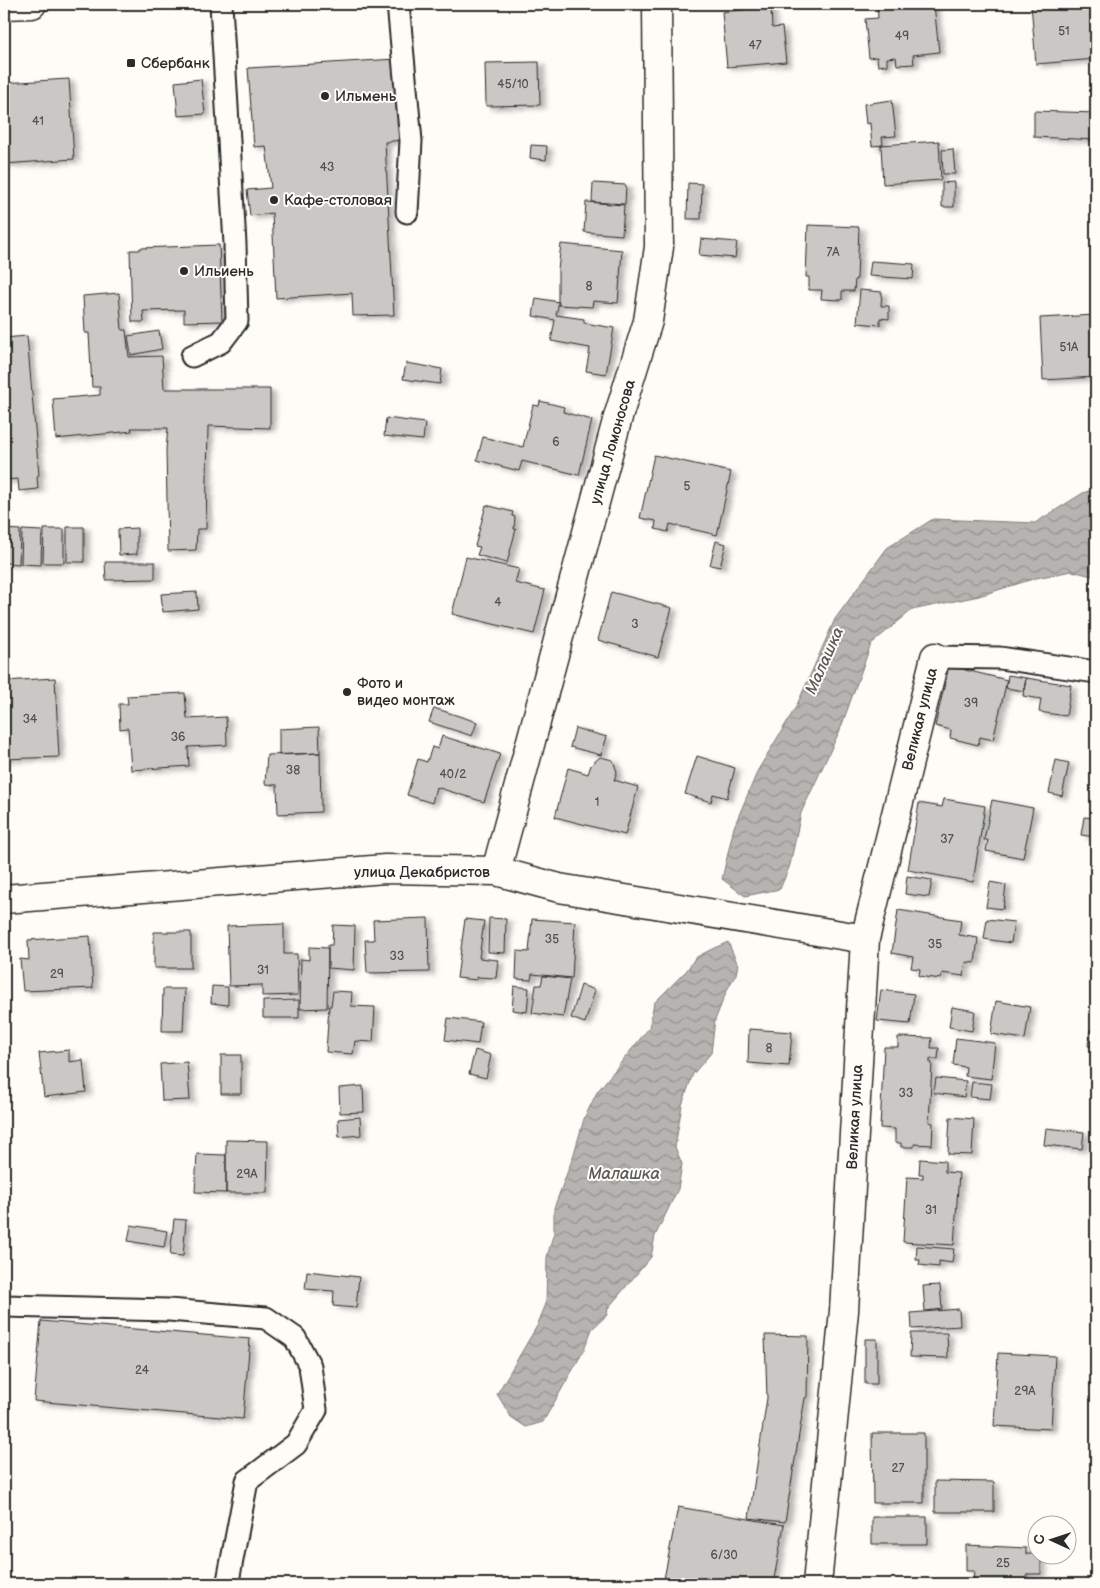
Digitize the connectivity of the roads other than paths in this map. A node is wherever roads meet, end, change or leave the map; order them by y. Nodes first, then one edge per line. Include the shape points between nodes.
1 (32, 4) edge
2 (221, 4) edge
3 (398, 4) edge
4 (657, 4) edge
5 (4, 6) edge
6 (407, 212) dead end
7 (192, 356) dead end
8 (935, 657) joint
9 (1096, 672) edge
10 (496, 871) junction
11 (4, 899) edge
12 (865, 939) junction
13 (4, 1306) edge
14 (226, 1584) edge
15 (817, 1584) edge

1 - 5 street
2 - 7 lane via 237,321 221,342
3 - 6 lane via 411,141
4 - 10 street, улица Ломоносова via 659,247 648,321 618,417
8 - 9 lane via 1000,658
8 - 12 street, Великая улица
10 - 11 street, улица Декабристов via 385,869
10 - 12 street, улица Декабристов via 559,888
12 - 15 street, Великая улица via 844,1310
13 - 14 lane via 169,1310 266,1318 295,1338 310,1366 316,1410 296,1444 247,1480

